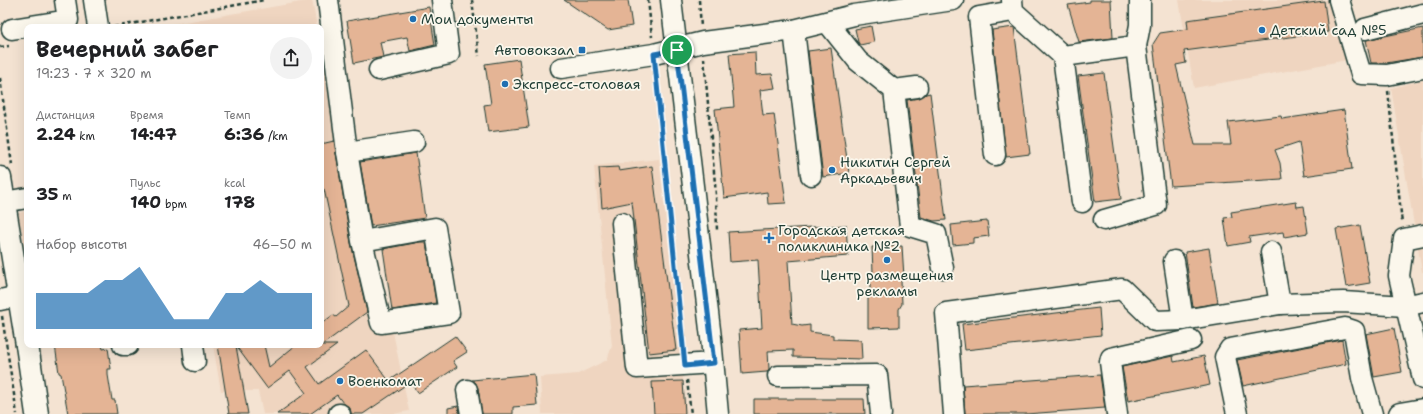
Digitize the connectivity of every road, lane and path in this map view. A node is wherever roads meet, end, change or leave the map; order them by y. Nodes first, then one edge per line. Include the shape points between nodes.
1 (65, 0) edge
2 (94, 0) edge
3 (264, 0) edge
4 (328, 0) edge
5 (442, 0) edge
6 (472, 0) edge
7 (648, 0) edge
8 (671, 0) edge
9 (699, 0) edge
10 (953, 0) edge
11 (1140, 0) edge
12 (1339, 0) edge
13 (1012, 6) edge
14 (1423, 14) edge
15 (827, 22) junction
16 (43, 24) edge
17 (98, 24) edge
18 (130, 24) edge
19 (24, 27) edge
20 (12, 29) dead end
21 (1365, 29) dead end
22 (794, 30) junction
23 (703, 42) junction
24 (1136, 46) junction
25 (677, 50) junction
26 (654, 54) junction
27 (479, 56) dead end
28 (1063, 56) junction
29 (561, 68) dead end
30 (1423, 68) edge
31 (379, 70) dead end
32 (1387, 75) junction
33 (917, 87) dead end
34 (894, 90) junction
35 (414, 142) dead end
36 (348, 152) junction
37 (994, 155) dead end
38 (811, 175) dead end
39 (0, 178) edge
40 (24, 199) edge
41 (4, 202) junction
42 (1082, 202) dead end
43 (1104, 220) dead end
44 (622, 223) dead end
45 (717, 233) dead end
46 (1423, 235) edge
47 (1404, 239) junction
48 (362, 241) junction
49 (1271, 252) dead end
50 (1174, 261) dead end
51 (7, 268) edge
52 (943, 268) dead end
53 (7, 301) edge
54 (1280, 304) junction
55 (1414, 304) edge
56 (1183, 320) junction
57 (24, 333) edge
58 (1191, 340) dead end
59 (28, 348) edge
60 (714, 363) junction
61 (685, 366) junction
62 (778, 376) dead end
63 (1423, 379) edge
64 (467, 390) dead end
65 (1423, 410) edge
66 (17, 414) edge
67 (37, 414) edge
68 (471, 414) edge
69 (691, 414) edge
70 (718, 414) edge
71 (881, 414) edge
72 (954, 414) edge
73 (1117, 414) edge
74 (1237, 414) edge
75 (1372, 414) edge
76 (1400, 414) edge

1 - 16 street via 68,20
2 - 17 street
3 - 18 path
4 - 36 street
5 - 31 street via 449,54
6 - 27 path
7 - 26 path
8 - 25 street
9 - 23 path
10 - 15 street via 854,15
11 - 24 street via 1140,25
12 - 32 street via 1361,74
13 - 28 street
13 - 37 street via 979,17
14 - 21 street
15 - 22 street
15 - 34 street via 858,61
19 - 20 street
22 - 23 street
22 - 38 street
23 - 25 street
23 - 45 path
24 - 28 street
24 - 43 street via 1156,205
25 - 26 street
25 - 60 street
26 - 29 street
26 - 61 path
28 - 42 street
30 - 32 street
32 - 47 path
33 - 34 street
34 - 52 street via 910,226 936,234
35 - 36 street
36 - 48 street
39 - 41 main road
40 - 41 street
41 - 51 main road
44 - 61 street via 637,368
46 - 47 street
47 - 55 street via 1399,276
48 - 48 street via 381,323 449,313 436,228
49 - 54 street
50 - 56 street
51 - 53 main road
53 - 57 main road
53 - 66 path
54 - 55 street
54 - 56 street
55 - 63 street
56 - 72 street via 1155,321 1122,289 946,313
58 - 73 street via 1111,358
59 - 67 main road
60 - 61 street
60 - 70 street
61 - 69 path
62 - 71 street via 877,375
64 - 68 street
65 - 76 main road
74 - 75 street via 1225,357 1230,349 1345,328 1354,330 1362,378

